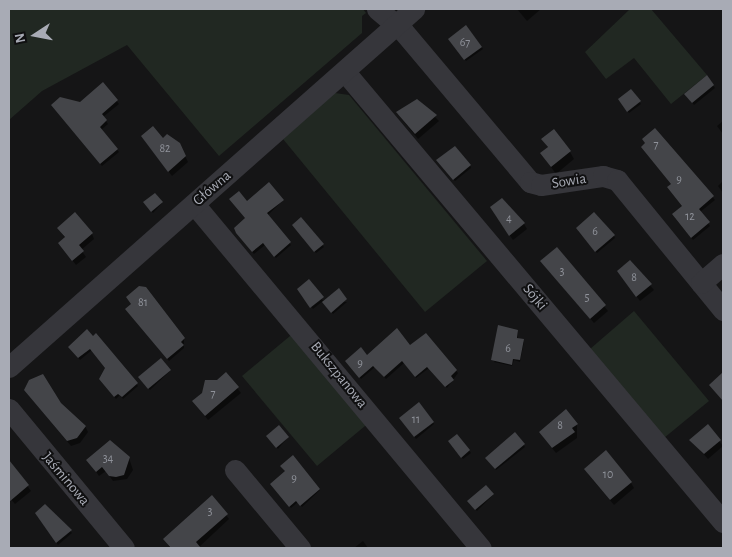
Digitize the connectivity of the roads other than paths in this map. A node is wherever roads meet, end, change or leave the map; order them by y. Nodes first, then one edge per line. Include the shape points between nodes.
1 (377, 9) edge
2 (414, 9) edge
3 (396, 25) junction
4 (345, 72) junction
5 (194, 204) junction
6 (723, 264) edge
7 (701, 283) junction
8 (723, 310) edge
9 (9, 367) edge
10 (9, 409) edge
11 (235, 470) dead end
12 (723, 522) edge
13 (124, 548) edge
14 (300, 548) edge
15 (481, 548) edge

1 - 3 street, Sowia
2 - 3 street, Główna
3 - 4 street, Główna
3 - 7 street, Sowia via 530,182 541,185 602,176 617,180
4 - 5 street, Główna
4 - 12 street, Sójki
5 - 9 street, Główna
5 - 15 street, Bukszpanowa
6 - 7 street
7 - 8 street, Sowia
10 - 13 street, Jaśminowa
11 - 14 street

